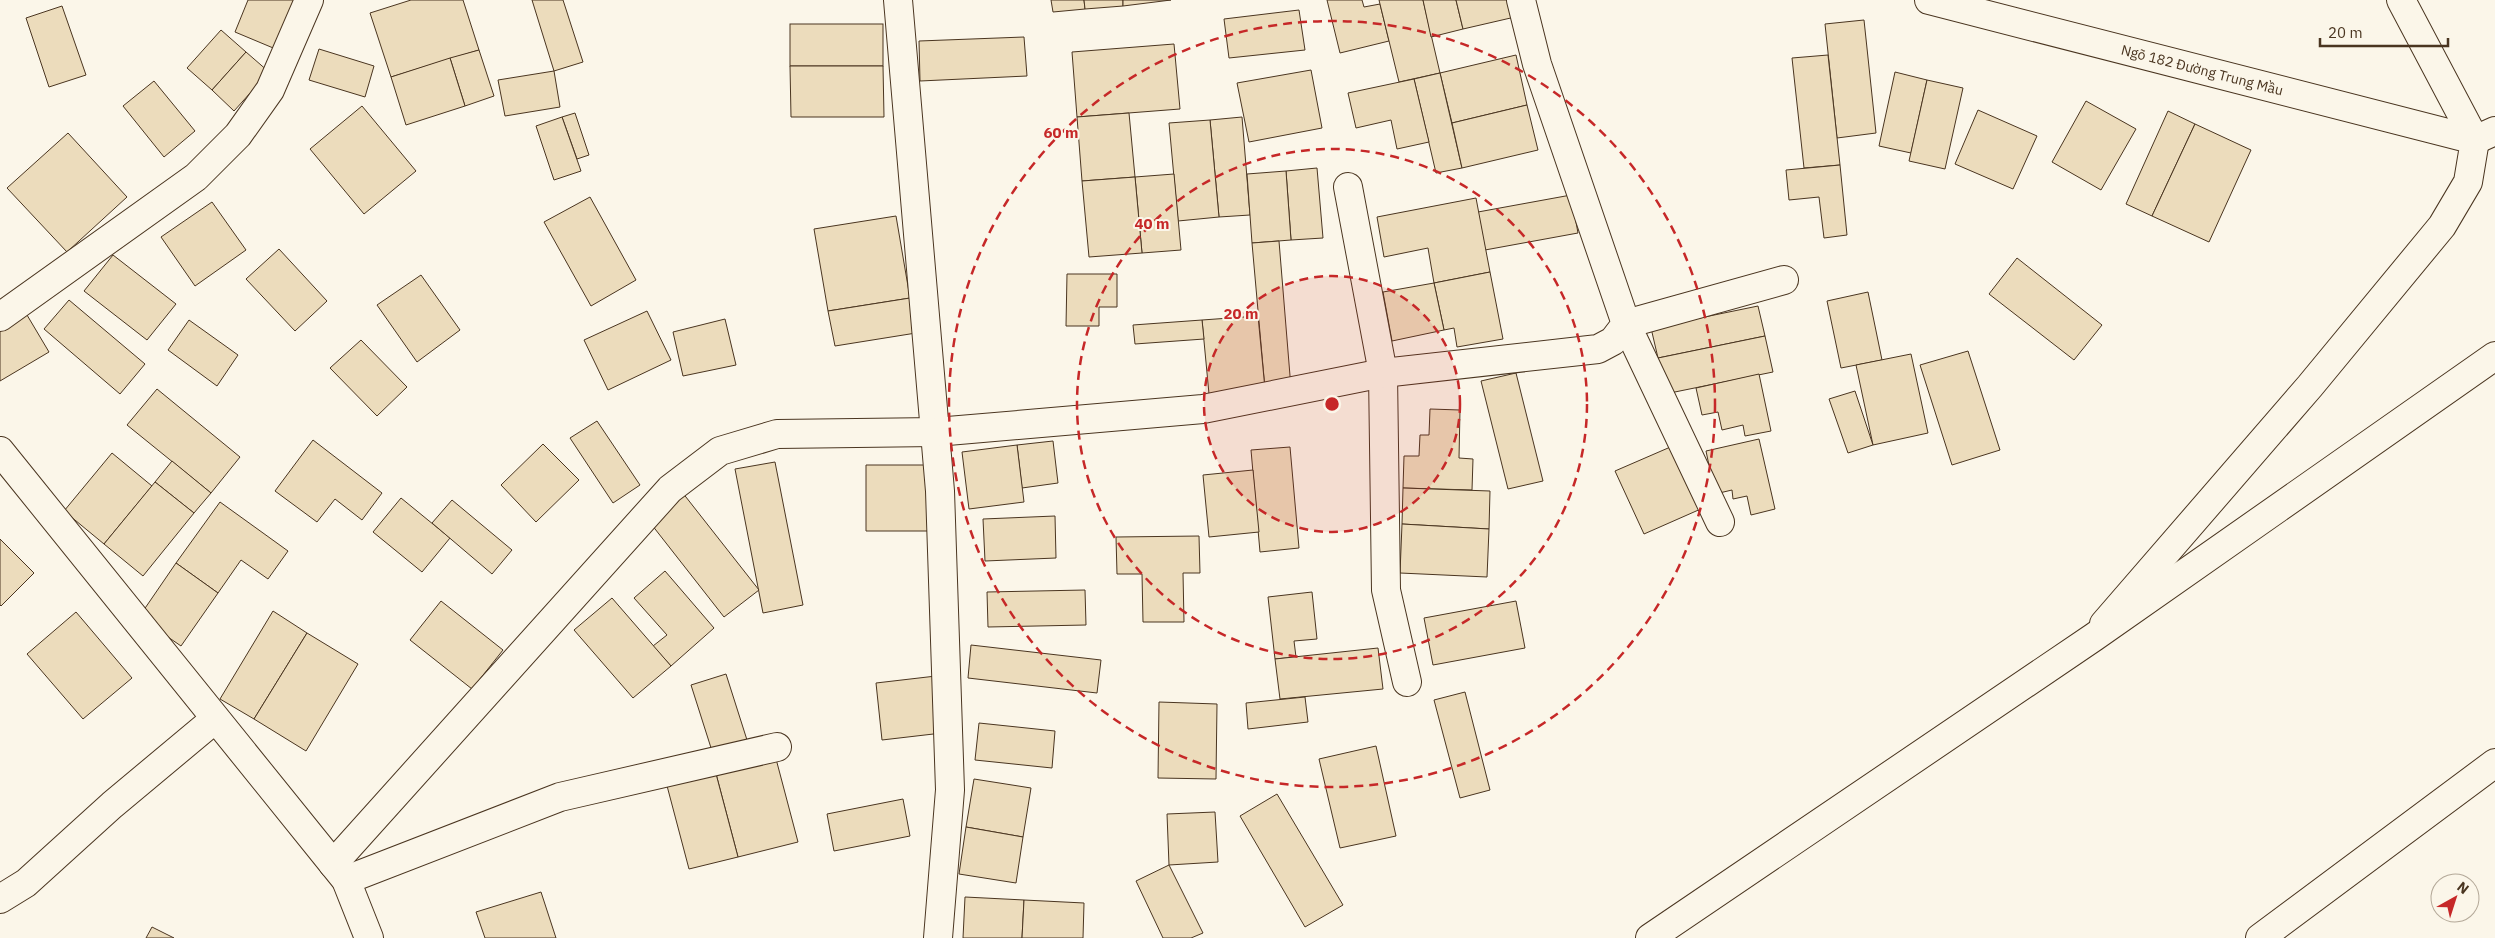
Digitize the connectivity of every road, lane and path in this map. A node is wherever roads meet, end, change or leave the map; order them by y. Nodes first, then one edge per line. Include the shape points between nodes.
1 (309, 0) edge
2 (898, 0) edge
3 (1521, 0) edge
4 (1929, 0) edge
5 (2401, 0) edge
6 (2485, 136) edge
7 (1348, 187) dead end
8 (1784, 280) dead end
9 (0, 317) edge
10 (1626, 324) junction
11 (2495, 356) edge
12 (1383, 373) junction
13 (936, 432) junction
14 (0, 451) edge
15 (1720, 522) dead end
16 (2094, 636) junction
17 (1407, 682) dead end
18 (216, 719) junction
19 (777, 747) dead end
20 (2495, 763) edge
21 (339, 872) junction
22 (0, 898) edge
23 (369, 938) edge
24 (938, 938) edge
25 (1650, 938) edge
26 (2260, 938) edge

1 - 9 street via 270,90 238,135 196,177
2 - 13 street
3 - 10 street via 1537,64
4 - 6 street, Ngõ 182 Đường Trung Mầu
5 - 6 street
6 - 16 street via 2468,182 2442,226 2310,386
7 - 12 street
8 - 10 street
10 - 12 street via 1613,341 1598,349
10 - 15 street
11 - 16 street
12 - 13 street via 1203,409
12 - 17 street via 1386,590
13 - 21 street via 777,434 720,451 670,489
13 - 24 street via 950,790
14 - 18 street
16 - 25 street
18 - 21 street
18 - 22 street via 112,805 26,883
19 - 21 street via 560,797
20 - 26 street
21 - 23 street

